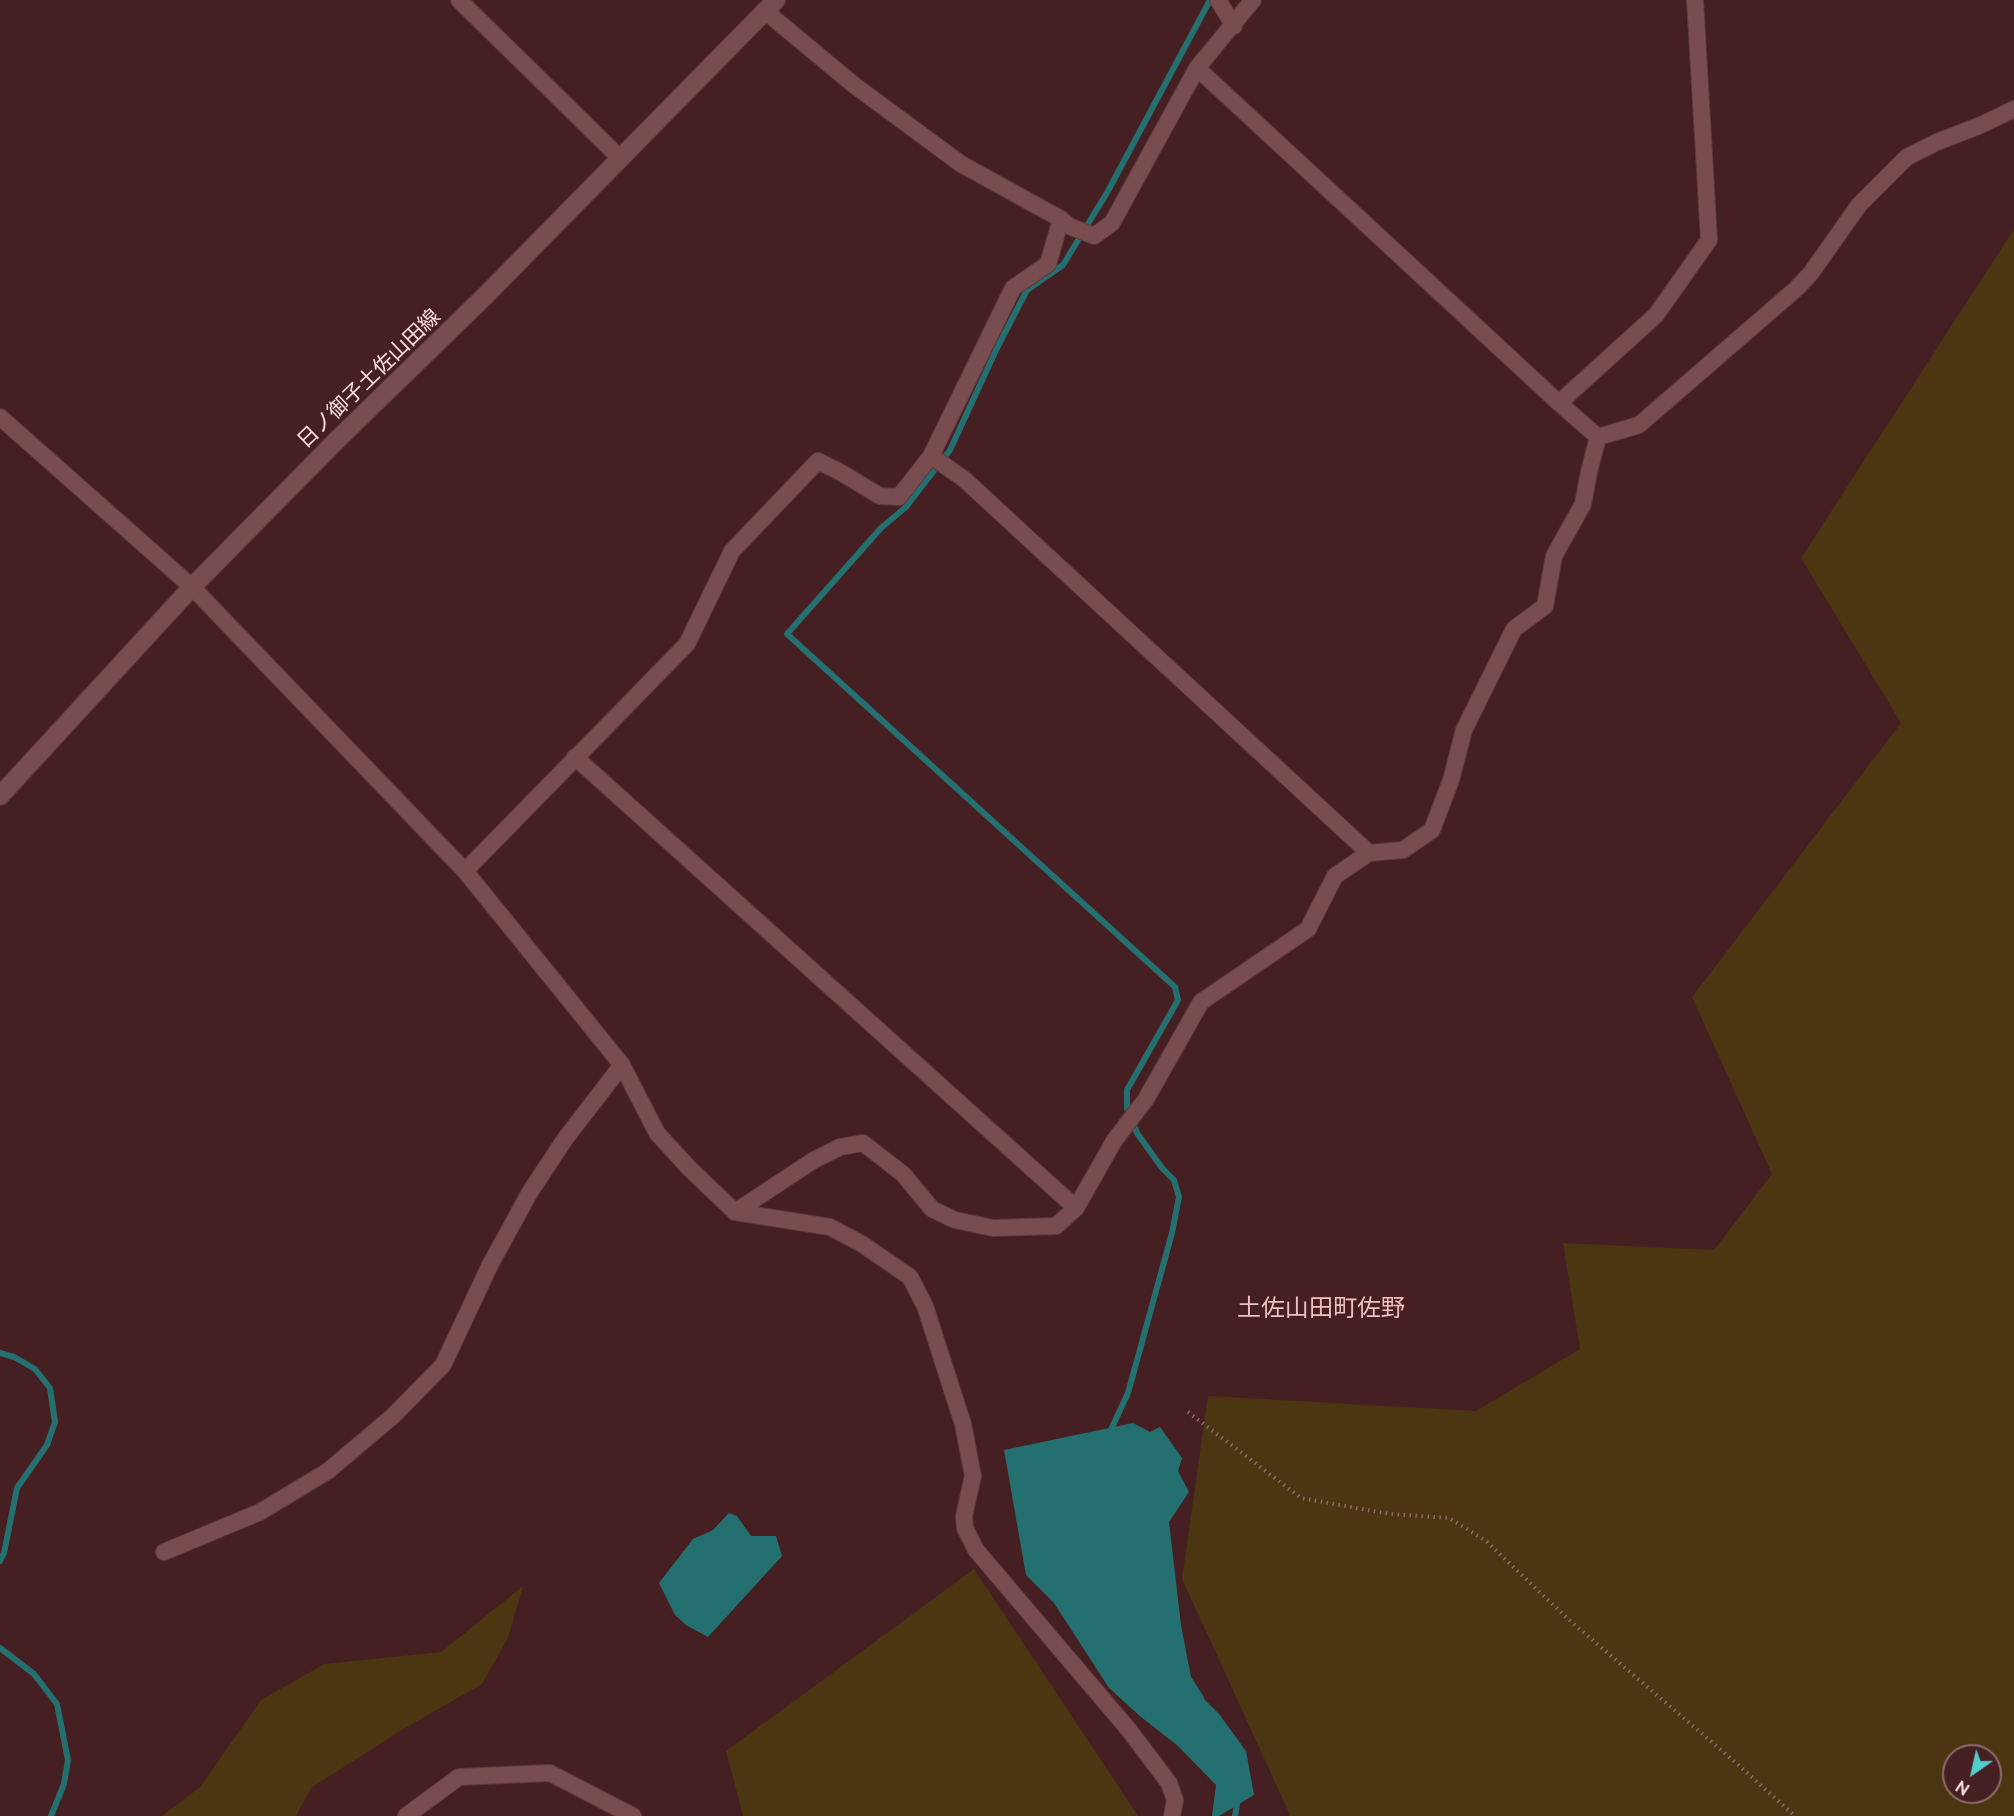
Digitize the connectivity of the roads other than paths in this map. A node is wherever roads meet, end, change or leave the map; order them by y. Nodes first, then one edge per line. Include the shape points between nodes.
1 (459, 0) edge
2 (1218, 0) edge
3 (1253, 0) edge
4 (1695, 0) edge
5 (770, 6) edge
6 (1234, 26) junction
7 (1197, 68) junction
8 (2014, 109) edge
9 (620, 158) junction
10 (1065, 222) junction
11 (1559, 403) junction
12 (0, 417) edge
13 (1598, 437) junction
14 (931, 456) junction
15 (192, 588) junction
16 (576, 757) junction
17 (0, 796) edge
18 (1369, 854) junction
19 (465, 871) junction
20 (622, 1065) junction
21 (1076, 1208) junction
22 (735, 1212) junction
23 (164, 1552) dead end
24 (405, 1816) edge
25 (633, 1816) edge
26 (1172, 1816) edge

1 - 9 street
2 - 6 street
3 - 6 street
4 - 11 street via 1709,240 1656,315
5 - 9 main road, 日ノ御子土佐山田線
5 - 10 street via 854,85 961,164
6 - 7 street
7 - 10 street via 1112,223 1094,236
7 - 11 street
8 - 13 street via 1907,157 1859,205 1796,289 1639,425
9 - 15 main road, 日ノ御子土佐山田線
10 - 14 street via 1048,264 1013,288
11 - 13 street
12 - 15 street
13 - 18 street via 1583,504 1554,555 1545,606 1514,629 1464,730 1432,830 1403,850
14 - 16 street via 899,497 880,496 818,461 732,551 687,644
14 - 18 street via 964,479
15 - 17 main road, 日ノ御子土佐山田線
15 - 19 street
16 - 19 street
16 - 21 street
18 - 21 street via 1335,876 1308,929 1201,1002 1146,1099 1114,1141
19 - 20 street
20 - 22 street via 657,1133
20 - 23 street via 530,1192 443,1365 393,1416 328,1471 260,1512
21 - 22 street via 1056,1226 993,1228 955,1220 932,1209 903,1174 863,1143 840,1147 814,1160
22 - 26 street via 830,1227 910,1277 925,1306 963,1424 973,1476 965,1528 976,1550 1129,1730 1169,1783 1175,1800
24 - 25 street via 459,1777 550,1773

